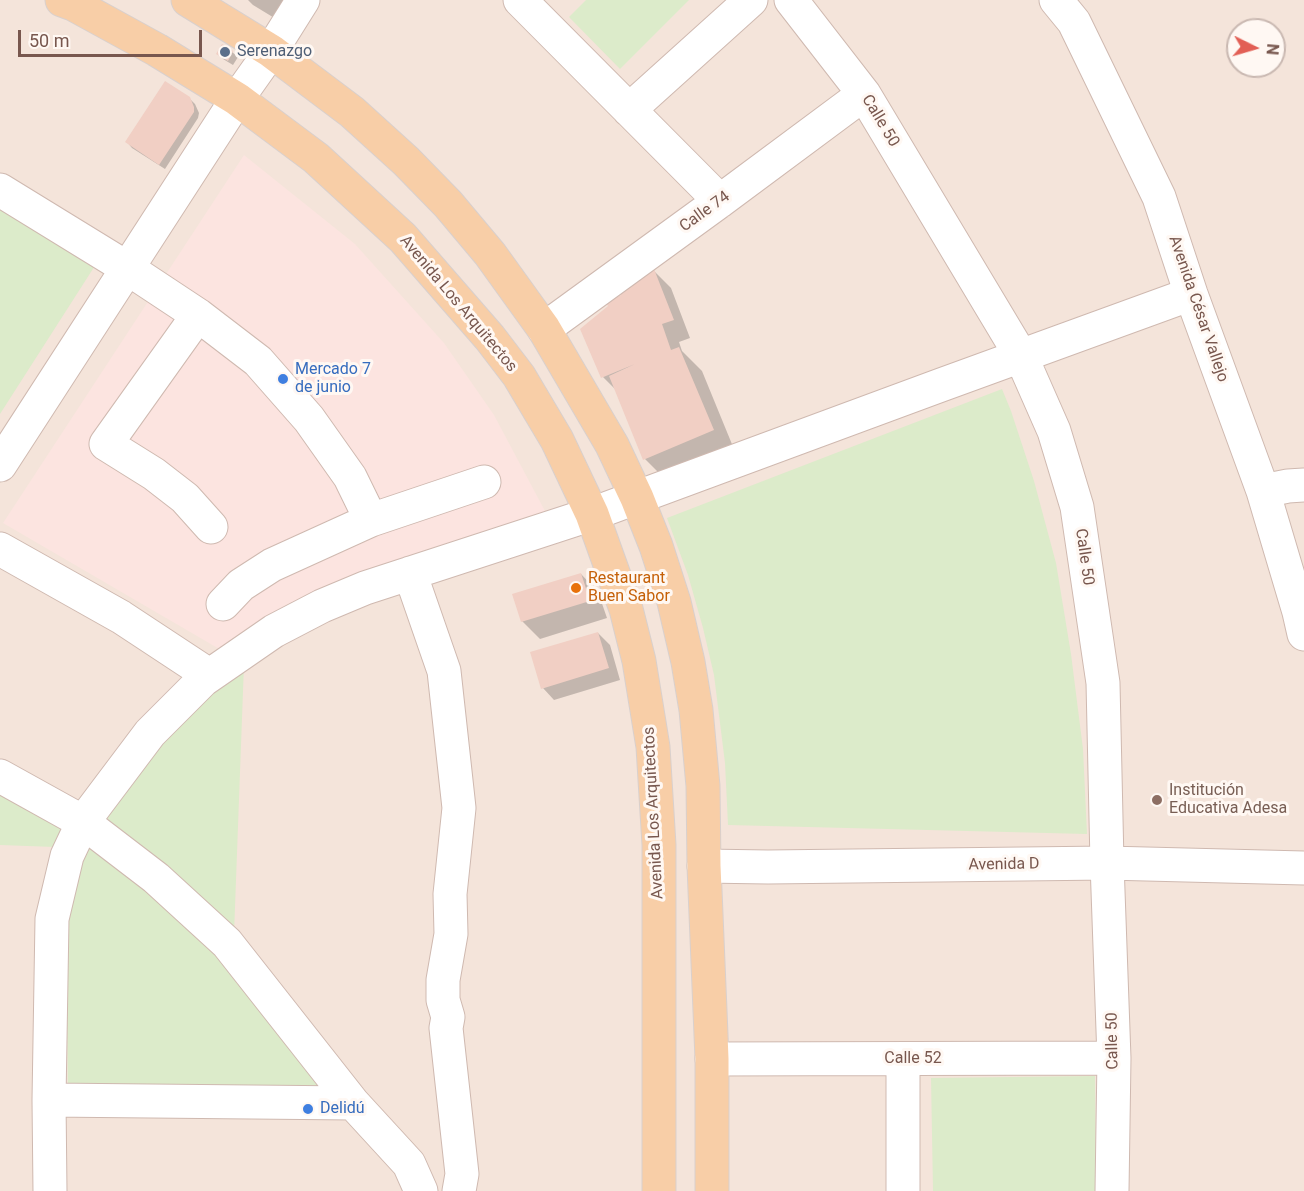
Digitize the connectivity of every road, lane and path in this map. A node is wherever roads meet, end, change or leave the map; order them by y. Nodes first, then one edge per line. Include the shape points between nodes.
1 (62, 0) edge
2 (188, 0) edge
3 (303, 0) edge
4 (751, 0) edge
5 (791, 0) edge
6 (531, 4) edge
7 (1068, 7) edge
8 (271, 51) junction
9 (864, 94) junction
10 (237, 99) junction
11 (629, 110) junction
12 (0, 190) edge
13 (720, 201) junction
14 (127, 268) junction
15 (1191, 294) junction
16 (198, 315) junction
17 (544, 329) junction
18 (1021, 356) junction
19 (0, 465) edge
20 (484, 482) dead end
21 (1304, 485) edge
22 (1263, 491) junction
23 (637, 498) junction
24 (592, 514) junction
25 (371, 520) junction
26 (211, 527) dead end
27 (0, 549) edge
28 (410, 573) junction
29 (224, 604) dead end
30 (1304, 634) edge
31 (209, 675) junction
32 (0, 776) edge
33 (83, 822) junction
34 (1107, 863) junction
35 (704, 866) junction
36 (1304, 868) edge
37 (1114, 1058) junction
38 (712, 1059) junction
39 (903, 1059) junction
40 (49, 1100) junction
41 (353, 1103) junction
42 (50, 1191) edge
43 (421, 1191) edge
44 (459, 1191) edge
45 (659, 1191) edge
46 (712, 1191) edge
47 (903, 1191) edge
48 (1112, 1191) edge

1 - 10 main road, Avenida Los Arquitectos via 157,50
2 - 8 main road
3 - 8 street
4 - 11 street
5 - 9 street, Calle 50
6 - 11 street
7 - 15 street, Avenida César Vallejo via 1159,197
8 - 10 street
8 - 17 main road via 352,112 406,161 490,254
9 - 13 street, Calle 74
9 - 18 street, Calle 50
10 - 14 street
10 - 24 main road, Avenida Los Arquitectos via 316,158 403,238 490,338 519,376 557,440
11 - 13 street
12 - 14 street
13 - 17 street, Calle 74
14 - 16 street
14 - 19 street
15 - 18 street
15 - 22 street, Avenida César Vallejo
16 - 25 street via 258,361 309,419 350,477
16 - 26 street via 106,444 185,498
17 - 23 main road via 612,445
18 - 23 street
18 - 34 street, Calle 50 via 1054,431 1077,507 1103,682
20 - 25 street
21 - 22 street
22 - 30 street, Avenida César Vallejo
23 - 24 street
23 - 35 main road via 670,591 688,662 703,786
24 - 28 street
24 - 45 main road, Avenida Los Arquitectos via 626,609 653,747 659,845
25 - 29 street via 272,566 241,585
27 - 31 street via 121,617
28 - 31 street via 322,606 274,631
28 - 44 street via 444,671 459,808 450,894 451,934 443,980 462,1174
31 - 33 street via 150,733
32 - 33 street
33 - 40 street via 67,856 52,919
33 - 41 street via 156,878 227,943
34 - 35 street, Avenida D
34 - 36 street, Avenida D
34 - 37 street, Calle 50
35 - 38 main road
37 - 39 street, Calle 52
37 - 48 street, Calle 50
38 - 39 street, Calle 52
38 - 46 main road
39 - 47 street
40 - 41 street
40 - 42 street
41 - 43 street via 409,1164

